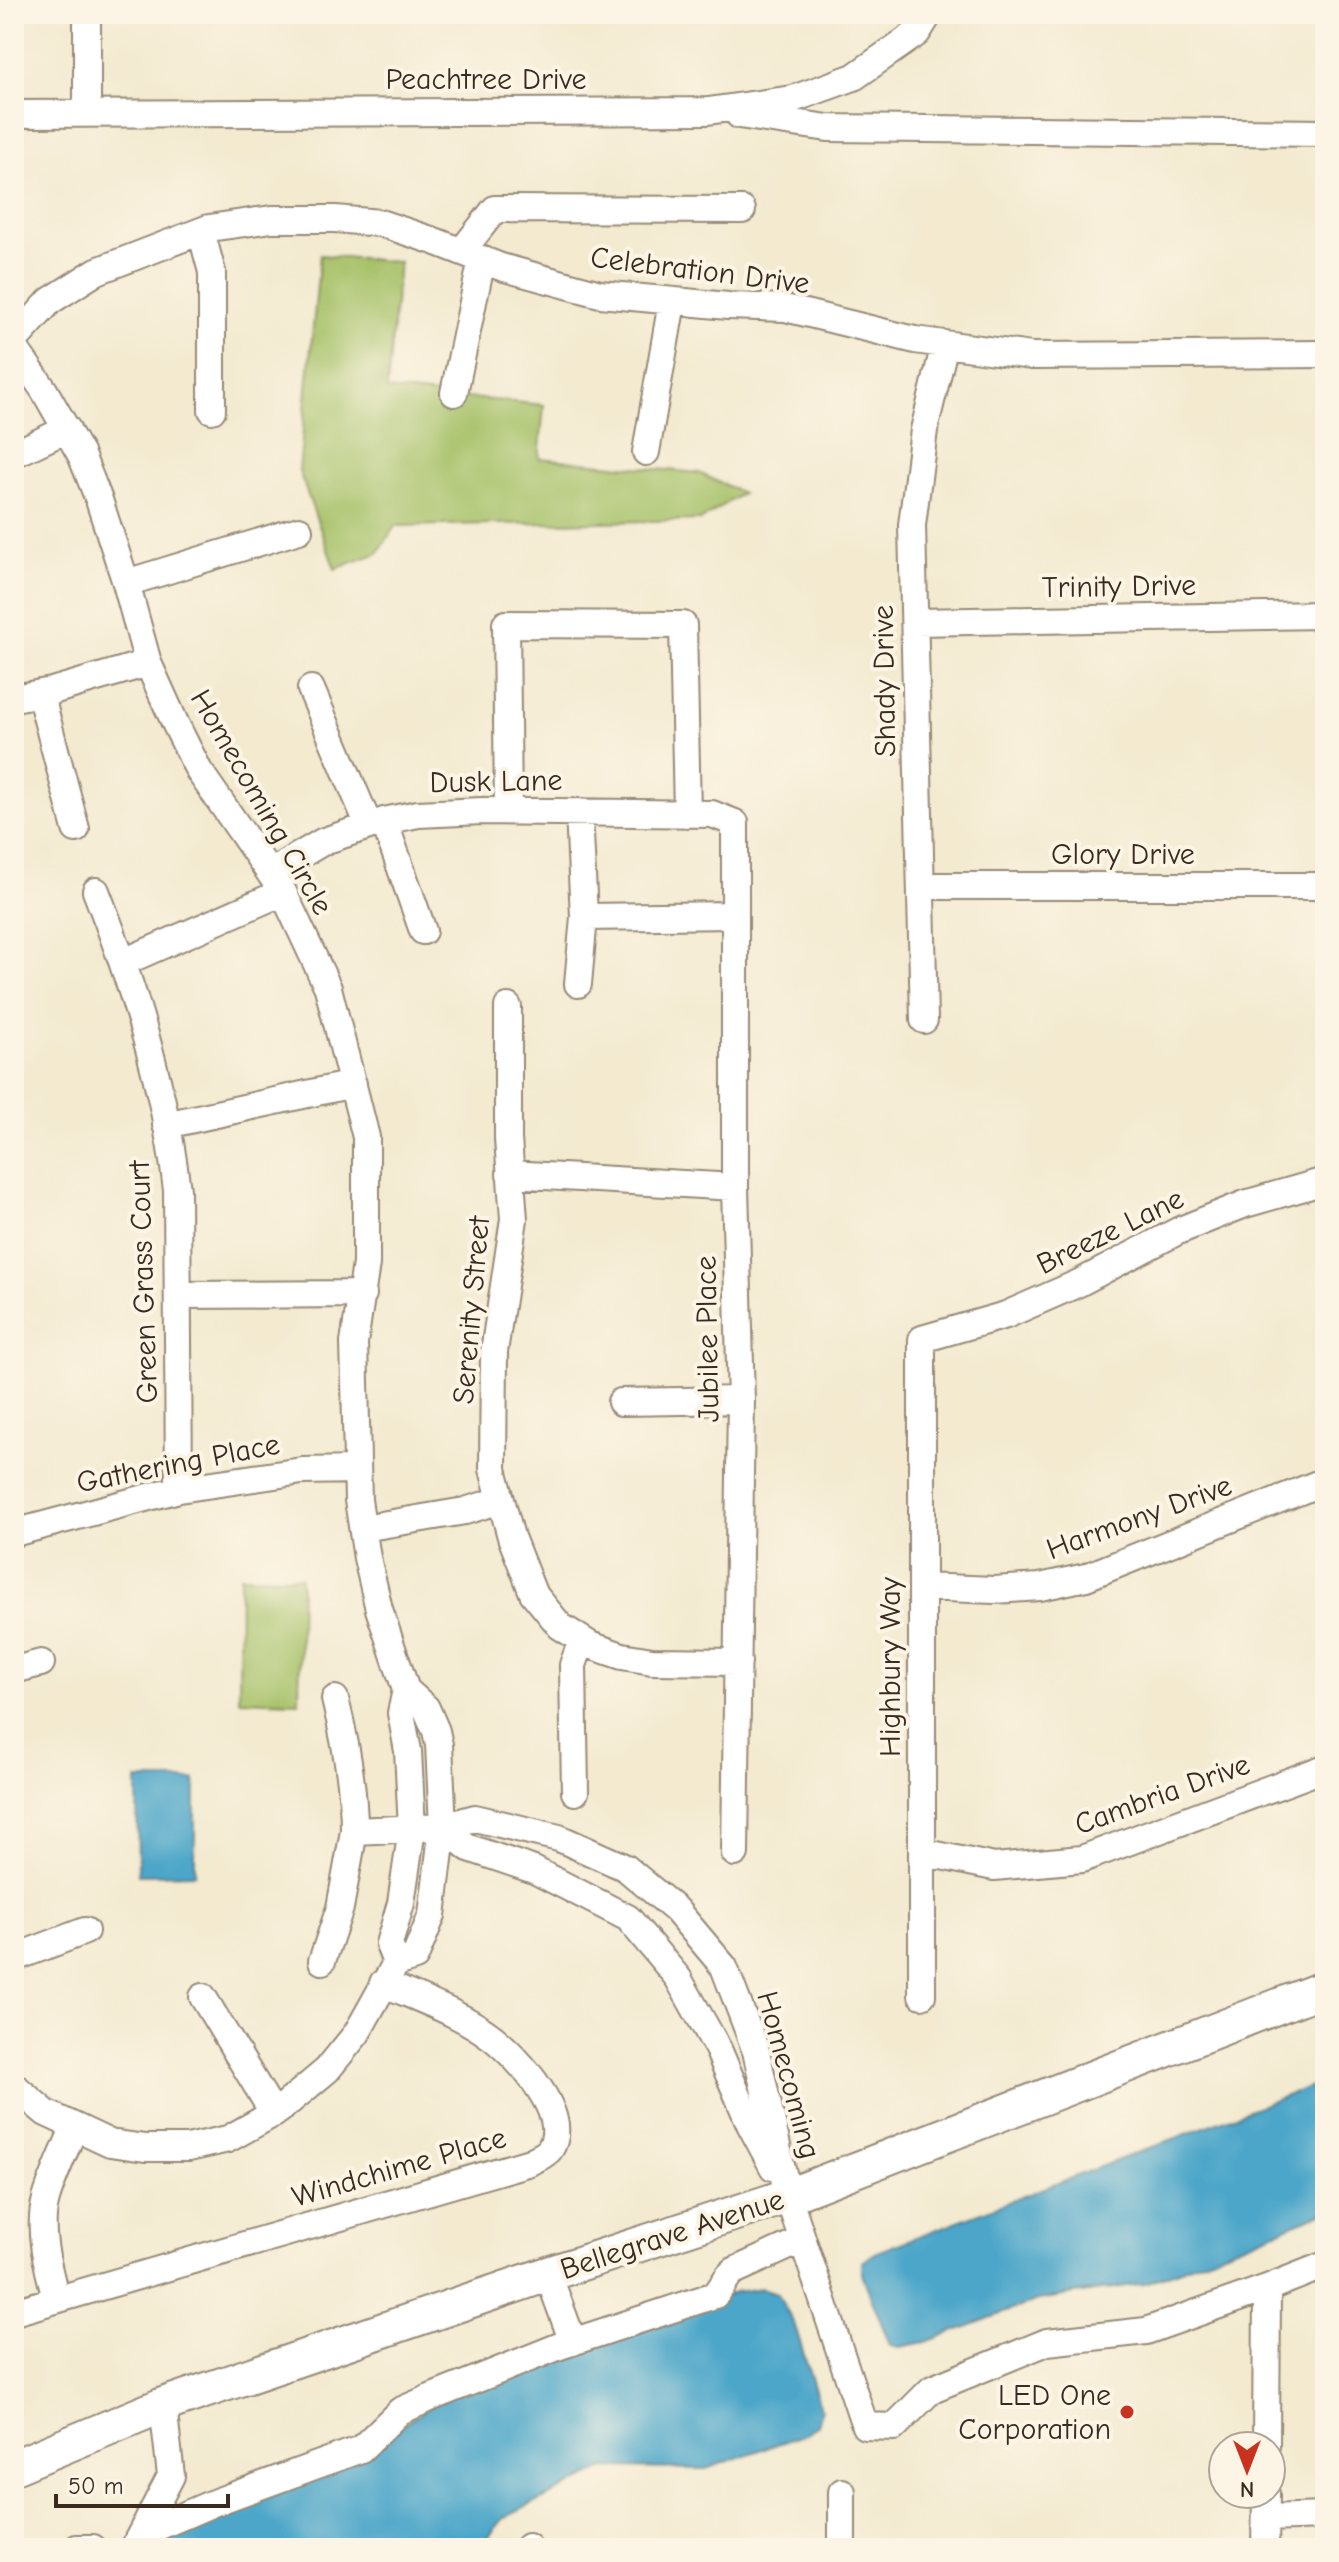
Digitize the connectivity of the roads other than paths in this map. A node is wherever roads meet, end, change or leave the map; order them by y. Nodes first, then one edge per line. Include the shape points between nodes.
1 (87, 14) edge
2 (916, 20) edge
3 (708, 111) junction
4 (87, 112) junction
5 (14, 114) edge
6 (1325, 133) edge
7 (742, 210) dead end
8 (201, 231) junction
9 (472, 255) junction
10 (672, 302) junction
11 (14, 344) edge
12 (945, 344) junction
13 (1325, 354) edge
14 (454, 393) dead end
15 (212, 410) dead end
16 (67, 429) junction
17 (646, 452) dead end
18 (14, 454) edge
19 (299, 530) dead end
20 (126, 583) junction
21 (1325, 615) edge
22 (915, 622) junction
23 (148, 663) junction
24 (311, 689) dead end
25 (27, 695) edge
26 (508, 811) junction
27 (579, 812) junction
28 (687, 814) junction
29 (376, 823) junction
30 (735, 823) joint
31 (76, 829) dead end
32 (276, 882) junction
33 (921, 886) junction
34 (1325, 886) edge
35 (96, 891) dead end
36 (735, 915) junction
37 (584, 917) junction
38 (423, 931) dead end
39 (124, 962) junction
40 (578, 984) dead end
41 (508, 1007) dead end
42 (924, 1020) dead end
43 (353, 1084) junction
44 (166, 1125) junction
45 (510, 1174) junction
46 (1325, 1181) edge
47 (735, 1187) junction
48 (363, 1294) junction
49 (178, 1295) junction
50 (922, 1339) joint
51 (741, 1400) junction
52 (621, 1402) dead end
53 (357, 1470) junction
54 (1325, 1481) edge
55 (179, 1489) junction
56 (501, 1500) junction
57 (363, 1528) junction
58 (14, 1533) edge
59 (922, 1587) junction
60 (582, 1640) junction
61 (738, 1662) junction
62 (41, 1663) dead end
63 (14, 1670) edge
64 (406, 1690) junction
65 (335, 1699) dead end
66 (1325, 1768) edge
67 (575, 1792) dead end
68 (443, 1827) junction
69 (412, 1829) junction
70 (354, 1831) junction
71 (922, 1852) junction
72 (735, 1853) dead end
73 (657, 1894) junction
74 (631, 1922) junction
75 (85, 1931) dead end
76 (14, 1958) edge
77 (322, 1961) dead end
78 (390, 1973) junction
79 (1325, 1988) edge
80 (922, 1995) dead end
81 (203, 1997) dead end
82 (14, 2086) edge
83 (274, 2114) junction
84 (74, 2128) junction
85 (788, 2196) junction
86 (802, 2240) junction
87 (1325, 2265) edge
88 (548, 2274) junction
89 (1267, 2288) junction
90 (56, 2299) junction
91 (14, 2312) edge
92 (573, 2342) junction
93 (163, 2405) junction
94 (1266, 2430) edge
95 (14, 2467) edge
96 (842, 2492) dead end
97 (1266, 2510) edge
98 (1287, 2510) edge
99 (1325, 2516) edge
100 (137, 2541) edge
101 (77, 2548) edge
102 (93, 2548) edge
103 (842, 2548) edge
104 (1265, 2548) edge

1 - 4 street
2 - 3 street, Peachtree Drive via 854,77 793,99
3 - 4 street, Peachtree Drive
3 - 6 street via 828,128
4 - 5 street, Peachtree Drive
7 - 9 street via 495,209
8 - 9 street, Celebration Drive via 272,219 335,219 380,223
8 - 11 street, Celebration Drive via 97,271 50,301
8 - 15 street via 212,272
9 - 10 street, Celebration Drive via 600,294
9 - 14 street
10 - 12 street, Celebration Drive via 785,308
10 - 17 street
11 - 16 street, Homecoming Circle
12 - 13 street, Celebration Drive via 1031,356
12 - 22 street, Shady Drive via 924,430 912,525
16 - 18 street
16 - 20 street, Homecoming Circle via 99,500
19 - 20 street
20 - 23 street, Homecoming Circle
21 - 22 street, Trinity Drive
22 - 33 street, Shady Drive
23 - 25 street
23 - 32 street, Homecoming Circle via 199,771
24 - 29 street
25 - 31 street
26 - 27 street, Dusk Lane
26 - 28 street via 506,624 683,625
26 - 29 street, Dusk Lane via 418,814
27 - 28 street, Dusk Lane
27 - 37 street
28 - 30 street, Dusk Lane via 712,814
29 - 32 street, Dusk Lane via 324,841
29 - 38 street
30 - 36 street, Jubilee Place
32 - 39 street, Dusk Lane
32 - 43 street, Homecoming Circle via 328,988
33 - 34 street, Glory Drive
33 - 42 street, Shady Drive
35 - 39 street, Green Grass Court
36 - 37 street
36 - 47 street, Jubilee Place
37 - 40 street
39 - 44 street, Green Grass Court
41 - 45 street, Serenity Street
43 - 44 street
43 - 48 street, Homecoming Circle via 366,1137
44 - 49 street, Green Grass Court via 177,1190
45 - 47 street
45 - 56 street, Serenity Street via 514,1219 494,1352 493,1469
46 - 50 street, Breeze Lane via 1178,1231 1006,1315
47 - 51 street, Jubilee Place
48 - 49 street
48 - 53 street, Homecoming Circle via 354,1343
49 - 55 street, Green Grass Court
50 - 59 street, Highbury Way
51 - 52 street
51 - 61 street, Jubilee Place
53 - 55 street, Gathering Place via 302,1471
53 - 57 street, Homecoming Circle
54 - 59 street, Harmony Drive via 1086,1577 994,1590
55 - 58 street, Gathering Place
56 - 57 street
56 - 60 street, Serenity Street via 533,1593 560,1626
57 - 64 street, Homecoming Circle via 379,1609
59 - 71 street, Highbury Way
60 - 61 street, Serenity Street via 652,1661
60 - 67 street via 573,1665
61 - 72 street, Jubilee Place
62 - 63 street
64 - 68 street, Homecoming Circle via 426,1708 436,1731
64 - 69 street, Homecoming Circle via 401,1713
65 - 70 street via 354,1794
66 - 71 street, Cambria Drive via 1082,1859 994,1867
68 - 69 street
68 - 73 street, Homecoming via 475,1818 559,1838 626,1868
68 - 74 street, Homecoming via 469,1848 534,1870
68 - 78 street, Homecoming Circle via 432,1915 415,1957
69 - 70 street
69 - 78 street, Homecoming Circle via 389,1944
70 - 77 street via 340,1908
71 - 80 street, Highbury Way
73 - 74 street
73 - 85 street, Homecoming via 724,1967 756,2051
74 - 85 street, Homecoming via 678,1978
75 - 76 street
78 - 83 street, Homecoming Circle via 357,2033 327,2070
78 - 90 street, Windchime Place via 492,2037 528,2071 551,2109 556,2136 549,2152 530,2162
79 - 85 main road, Bellegrave Avenue
81 - 83 street
82 - 84 street, Homecoming Circle
83 - 84 street, Homecoming Circle via 228,2139 188,2148 110,2143
84 - 90 street via 43,2218
85 - 86 street
85 - 88 main road, Bellegrave Avenue
86 - 89 street via 865,2426 894,2427 932,2389 1047,2342 1146,2331
86 - 92 street via 734,2271 715,2295
87 - 89 street
88 - 92 street
88 - 93 main road, Bellegrave Avenue
89 - 94 street
90 - 91 street, Windchime Place
92 - 100 street via 400,2411 361,2449 213,2503
93 - 95 main road, Bellegrave Avenue
93 - 100 street via 171,2476
96 - 103 street
97 - 104 street
98 - 99 street
101 - 102 street

